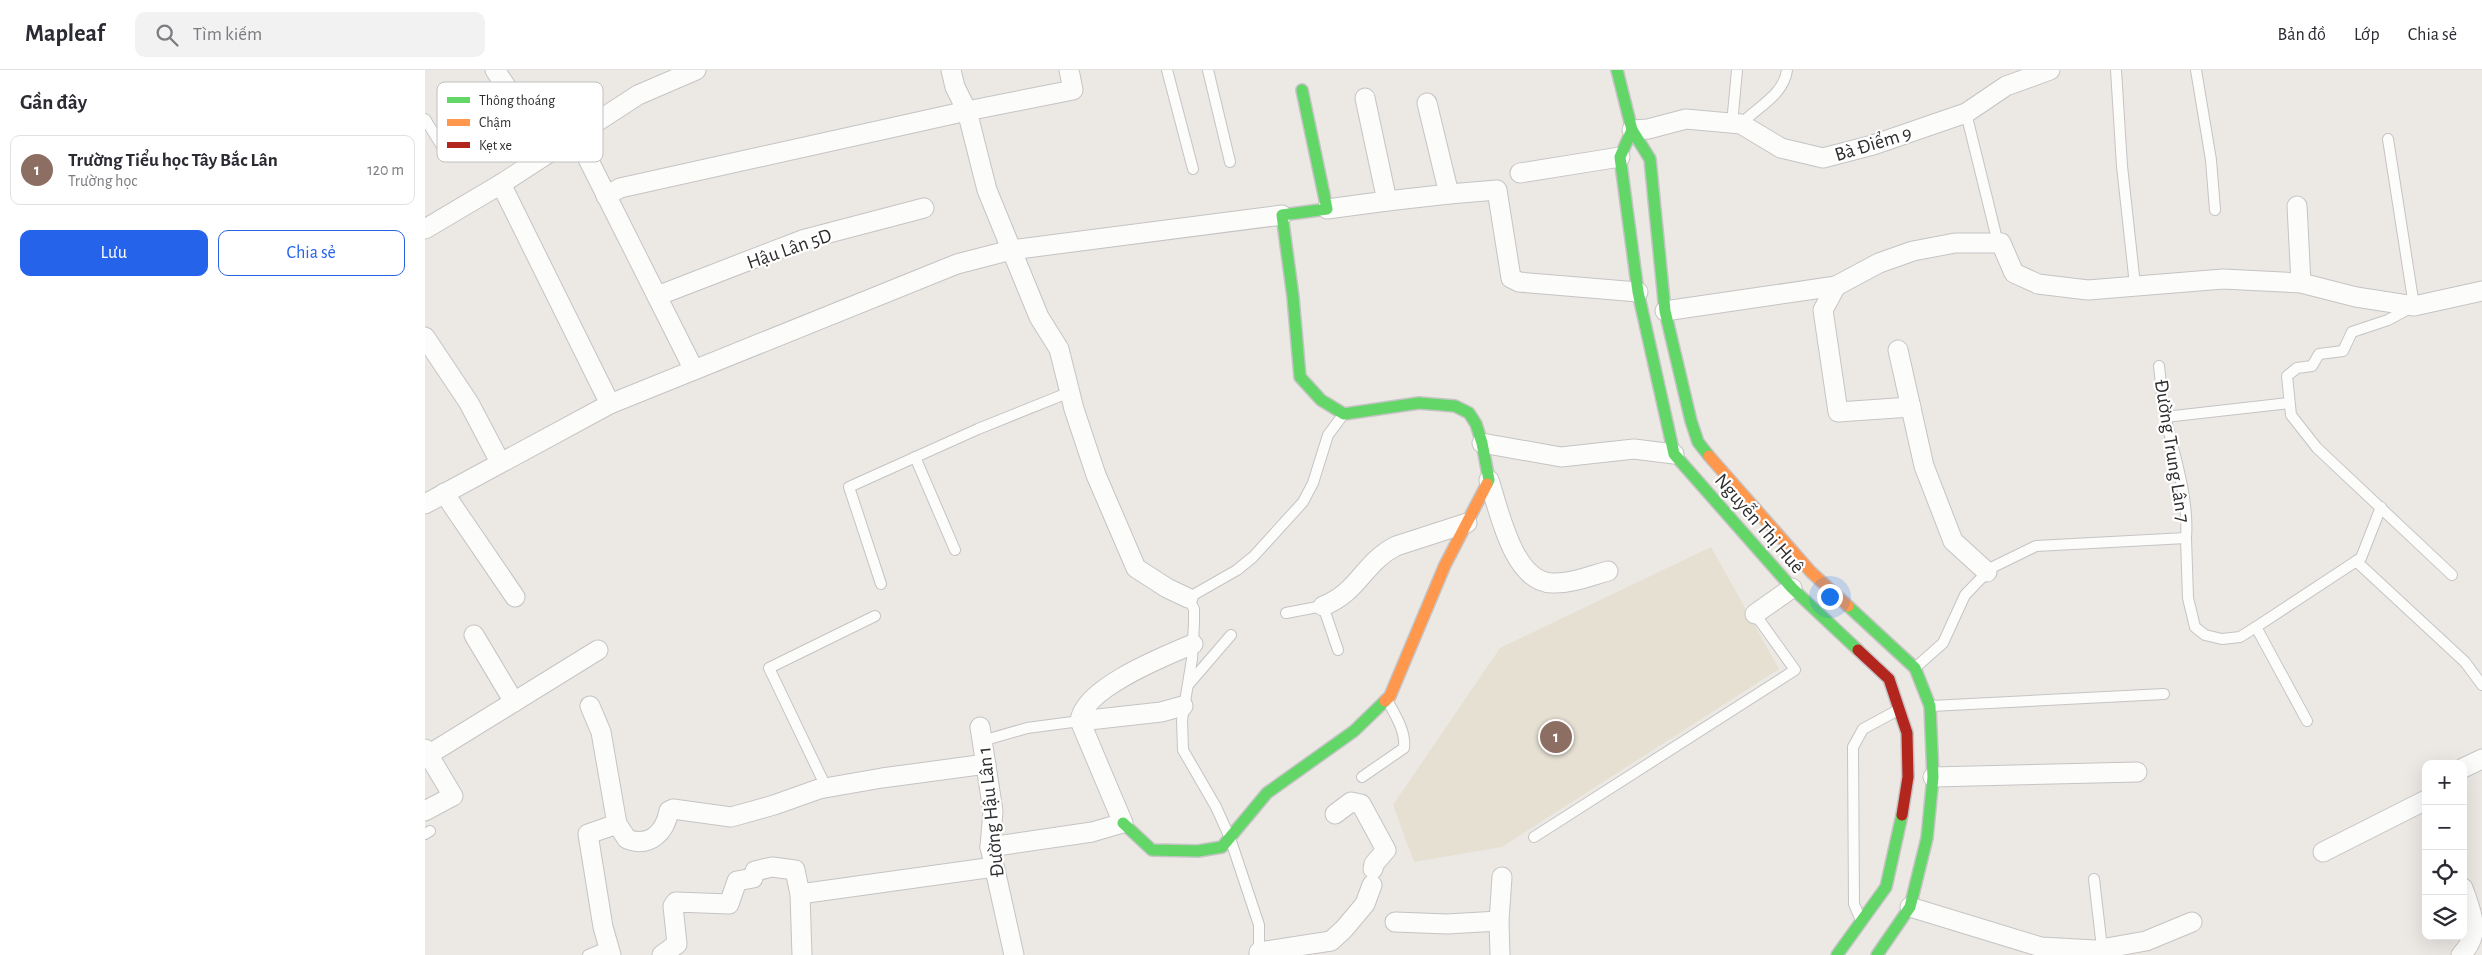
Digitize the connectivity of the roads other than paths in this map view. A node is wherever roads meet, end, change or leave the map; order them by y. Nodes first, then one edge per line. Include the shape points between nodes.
1 (495, 70) edge
2 (696, 70) edge
3 (951, 70) edge
4 (1069, 70) edge
5 (1167, 70) edge
6 (1208, 70) edge
7 (1617, 70) edge
8 (1737, 70) edge
9 (1787, 70) edge
10 (2050, 70) edge
11 (2116, 70) edge
12 (2196, 70) edge
13 (664, 76) edge
14 (2005, 78) edge
15 (503, 82) edge
16 (1302, 90) dead end
17 (1365, 98) dead end
18 (1427, 102) dead end
19 (967, 112) junction
20 (1966, 113) junction
21 (603, 118) edge
22 (425, 119) edge
23 (1736, 124) junction
24 (1632, 130) junction
25 (437, 138) edge
26 (2388, 139) dead end
27 (1621, 157) junction
28 (535, 162) edge
29 (589, 162) edge
30 (1230, 162) dead end
31 (1193, 169) dead end
32 (1520, 173) dead end
33 (501, 184) junction
34 (1449, 194) junction
35 (606, 196) junction
36 (1387, 201) junction
37 (2297, 206) dead end
38 (924, 208) dead end
39 (1327, 209) junction
40 (2215, 210) dead end
41 (1282, 215) junction
42 (425, 229) edge
43 (2001, 244) junction
44 (1011, 250) junction
45 (2301, 283) junction
46 (2135, 285) junction
47 (1836, 286) junction
48 (2482, 291) edge
49 (1638, 292) junction
50 (657, 296) junction
51 (2414, 306) junction
52 (1665, 311) junction
53 (425, 337) edge
54 (1898, 350) dead end
55 (2159, 366) dead end
56 (694, 370) junction
57 (1069, 392) junction
58 (2289, 403) junction
59 (610, 404) junction
60 (1911, 407) junction
61 (1344, 414) junction
62 (2165, 417) junction
63 (1482, 443) junction
64 (1674, 454) junction
65 (915, 457) junction
66 (500, 462) junction
67 (1489, 480) junction
68 (444, 493) junction
69 (425, 504) edge
70 (2381, 507) junction
71 (1467, 522) junction
72 (2186, 538) junction
73 (955, 550) dead end
74 (2356, 561) junction
75 (1608, 570) dead end
76 (1987, 572) junction
77 (2452, 575) dead end
78 (1801, 580) junction
79 (881, 584) dead end
80 (515, 597) dead end
81 (1188, 598) junction
82 (1323, 606) junction
83 (1286, 613) dead end
84 (1755, 614) joint
85 (875, 616) dead end
86 (2257, 627) junction
87 (474, 635) dead end
88 (1231, 635) dead end
89 (1193, 644) junction
90 (598, 650) dead end
91 (1339, 650) dead end
92 (1915, 668) junction
93 (2482, 684) edge
94 (1187, 686) junction
95 (2164, 694) dead end
96 (1387, 699) junction
97 (514, 702) junction
98 (590, 706) dead end
99 (1183, 706) junction
100 (1930, 706) junction
101 (1899, 709) junction
102 (1079, 721) junction
103 (2307, 721) dead end
104 (981, 734) joint
105 (427, 752) edge
106 (2482, 758) edge
107 (986, 764) junction
108 (2467, 766) edge
109 (2137, 772) dead end
110 (1362, 777) dead end
111 (1933, 777) junction
112 (826, 787) junction
113 (2422, 802) edge
114 (425, 810) edge
115 (1335, 814) dead end
116 (1123, 823) junction
117 (617, 824) junction
118 (1229, 838) junction
119 (1534, 838) dead end
120 (990, 847) junction
121 (2323, 852) dead end
122 (994, 867) junction
123 (1501, 877) dead end
124 (2094, 879) dead end
125 (800, 894) junction
126 (2465, 895) edge
127 (1910, 907) junction
128 (1499, 921) junction
129 (1862, 921) junction
130 (1395, 922) dead end
131 (2192, 922) dead end
132 (2471, 947) edge
133 (2102, 948) junction
134 (609, 951) edge
135 (1259, 954) edge
136 (588, 955) edge
137 (662, 955) edge
138 (802, 955) edge
139 (1013, 955) edge
140 (1501, 955) edge
141 (1837, 955) edge
142 (1877, 955) edge

1 - 15 street
2 - 13 street
3 - 19 street
4 - 19 street via 1073,90
5 - 31 lane
6 - 30 lane
7 - 24 street, Nguyễn Thị Huê
8 - 23 lane
9 - 23 lane via 1786,80 1779,90
10 - 14 street, Bà Điểm 9
11 - 46 lane
12 - 40 lane via 2211,160
13 - 21 street
14 - 20 street, Bà Điểm 9
16 - 39 street
17 - 36 street
18 - 34 street
19 - 35 street via 620,188
19 - 44 street via 987,190
20 - 23 street, Bà Điểm 9 via 1873,145 1823,158 1781,148
20 - 43 lane
22 - 25 lane
23 - 24 street, Bà Điểm 9 via 1686,119
24 - 27 street, Nguyễn Thị Huê
24 - 52 street, Nguyễn Thị Huê via 1650,159
26 - 51 lane
27 - 32 street
27 - 49 street, Nguyễn Thị Huê
28 - 33 street
29 - 35 street
33 - 42 street
33 - 59 street
34 - 36 street
34 - 49 street via 1497,190 1511,278 1519,282
35 - 50 street
36 - 39 street
37 - 45 street
38 - 50 street, Hậu Lân 5D via 802,240
39 - 41 street
41 - 44 street
41 - 61 street via 1300,376 1321,400
43 - 46 street via 2014,273 2038,284 2088,290
43 - 47 street via 1955,243 1913,251 1879,262
44 - 56 street via 957,264
44 - 57 street via 1039,317 1059,349
45 - 46 street via 2223,279
45 - 51 street via 2356,297
47 - 52 street
47 - 60 street via 1823,310 1838,412
48 - 51 street
49 - 64 street, Nguyễn Thị Huê
50 - 56 street
51 - 58 lane via 2352,332 2343,351 2319,354 2312,366 2291,372 2287,376
52 - 78 street, Nguyễn Thị Huê via 1698,442
53 - 66 street via 469,404
54 - 60 street
55 - 62 lane, Đường Trung Lân 7
56 - 59 street
57 - 65 lane
57 - 81 street via 1097,475 1136,568
58 - 62 lane
58 - 70 lane via 2291,414 2317,448
59 - 66 street
60 - 76 street via 1924,466 1953,541
61 - 63 street via 1419,403 1455,406 1469,413
61 - 81 lane via 1328,435 1313,483 1303,502 1253,558
62 - 72 lane, Đường Trung Lân 7 via 2179,473
63 - 64 street via 1561,457 1633,449
63 - 67 street
64 - 78 street, Nguyễn Thị Huê
65 - 73 lane
65 - 79 lane via 849,486
66 - 68 street
67 - 71 street
67 - 75 street via 1515,555 1525,570 1550,583 1566,582
68 - 69 street
68 - 80 street
70 - 74 lane via 2361,558
70 - 77 lane
71 - 82 street via 1385,551 1340,599
71 - 96 street
72 - 76 lane, Đường Trung Lân 7 via 2036,546
72 - 86 lane via 2188,598 2195,627 2205,635 2222,639 2240,637
74 - 86 lane
74 - 93 lane via 2465,662
76 - 92 lane, Đường Trung Lân 7 via 1965,595 1943,643
78 - 84 street
78 - 92 street, Nguyễn Thị Huê
78 - 101 street, Nguyễn Thị Huê via 1889,679
81 - 89 lane via 1194,609
82 - 83 lane
82 - 91 lane
84 - 119 lane via 1795,670
85 - 112 lane via 769,668
86 - 103 lane
87 - 97 street
88 - 94 lane
89 - 94 lane
89 - 102 street via 1121,678 1092,699 1081,712
90 - 97 street
92 - 100 street, Nguyễn Thị Huê
94 - 99 lane
95 - 100 lane
96 - 110 lane via 1399,722 1404,748
96 - 118 street via 1354,730 1267,793
97 - 105 street
98 - 117 street via 601,732
99 - 102 street via 1161,712
99 - 118 lane via 1183,750 1216,807
100 - 111 street, Nguyễn Thị Huê
101 - 129 street, Nguyễn Thị Huê via 1907,733 1907,768 1900,827 1885,887
101 - 129 lane via 1863,729 1853,748 1854,904
102 - 104 lane
102 - 116 street
104 - 107 street, Đường Hậu Lân 1
105 - 114 street via 453,796
106 - 108 street
107 - 112 street
107 - 120 street, Đường Hậu Lân 1 via 993,811
109 - 111 street
111 - 127 street, Nguyễn Thị Huê via 1927,838
112 - 117 street via 731,817 673,809 669,811 667,824 659,835 640,842 627,839
113 - 121 street
115 - 135 street via 1351,802 1361,804 1386,850 1365,904 1331,941
116 - 118 street via 1152,850 1215,849
116 - 120 street via 1092,832
117 - 134 street via 588,834
118 - 135 lane via 1259,925
120 - 122 street, Đường Hậu Lân 1
122 - 125 street
122 - 139 street, Đường Hậu Lân 1
123 - 128 street
124 - 133 lane
125 - 137 street via 795,870 772,867 755,871 753,878 737,881 729,904 676,902 673,906 677,944
125 - 138 street
126 - 132 street via 2476,925
127 - 133 street via 2041,947
127 - 142 street, Nguyễn Thị Huê
128 - 130 street
128 - 140 street
129 - 141 street, Nguyễn Thị Huê
131 - 133 street via 2147,941
134 - 136 lane

